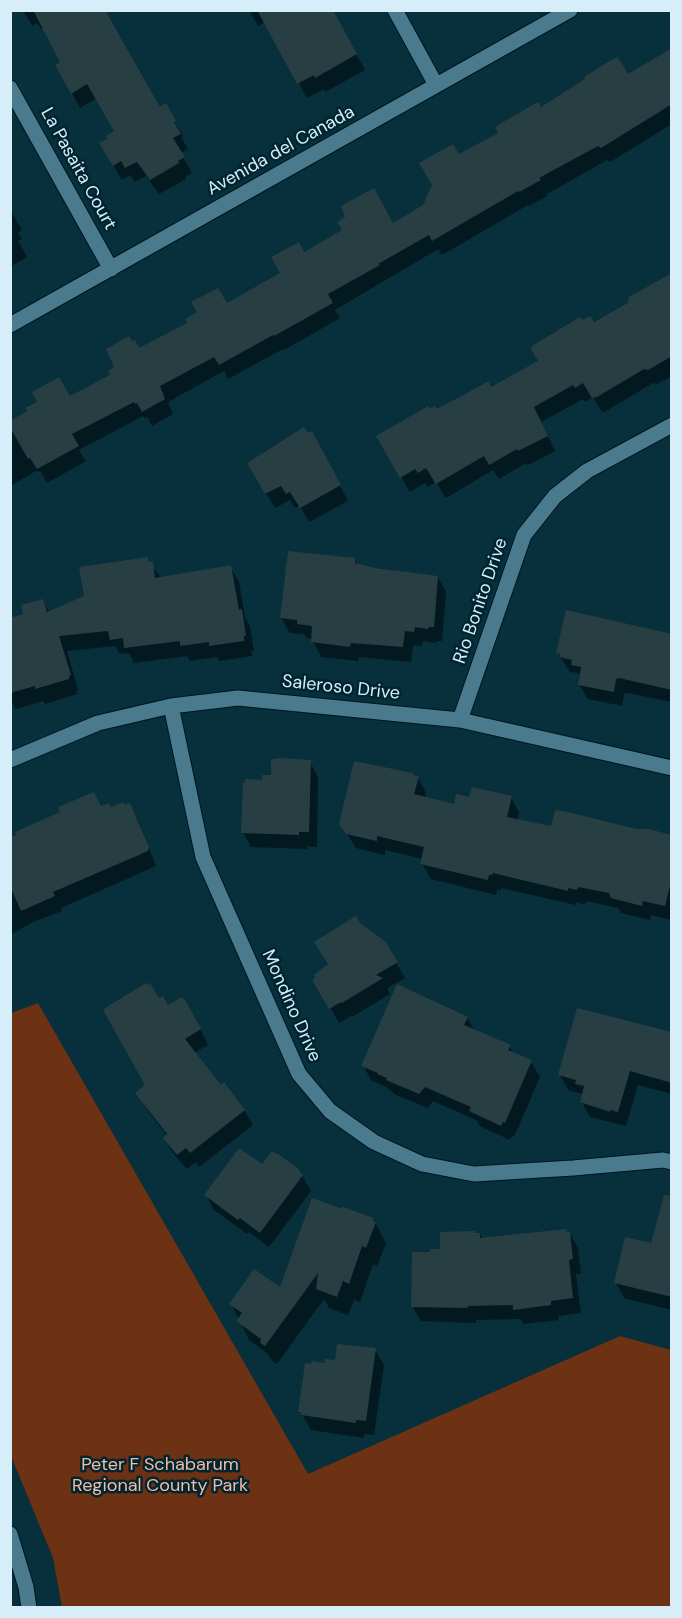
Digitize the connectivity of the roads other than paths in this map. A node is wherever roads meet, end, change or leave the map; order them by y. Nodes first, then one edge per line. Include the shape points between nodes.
1 (395, 10) edge
2 (570, 10) edge
3 (436, 85) junction
4 (10, 88) edge
5 (111, 269) junction
6 (10, 325) edge
7 (672, 425) edge
8 (171, 706) junction
9 (460, 720) junction
10 (10, 760) edge
11 (672, 768) edge
12 (672, 1162) edge
13 (10, 1534) edge
14 (29, 1608) edge

1 - 3 street
2 - 3 street, Avenida del Canada
3 - 5 street, Avenida del Canada
4 - 5 street, La Pasaita Court
5 - 6 street, Avenida del Canada
7 - 9 street, Rio Bonito Drive via 587,471 555,496 524,536
8 - 9 street, Saleroso Drive via 238,698
8 - 10 street, Saleroso Drive via 98,723
8 - 12 street, Mondino Drive via 203,857 299,1074 330,1111 383,1147 426,1165 474,1174
9 - 11 street, Saleroso Drive
13 - 14 street

